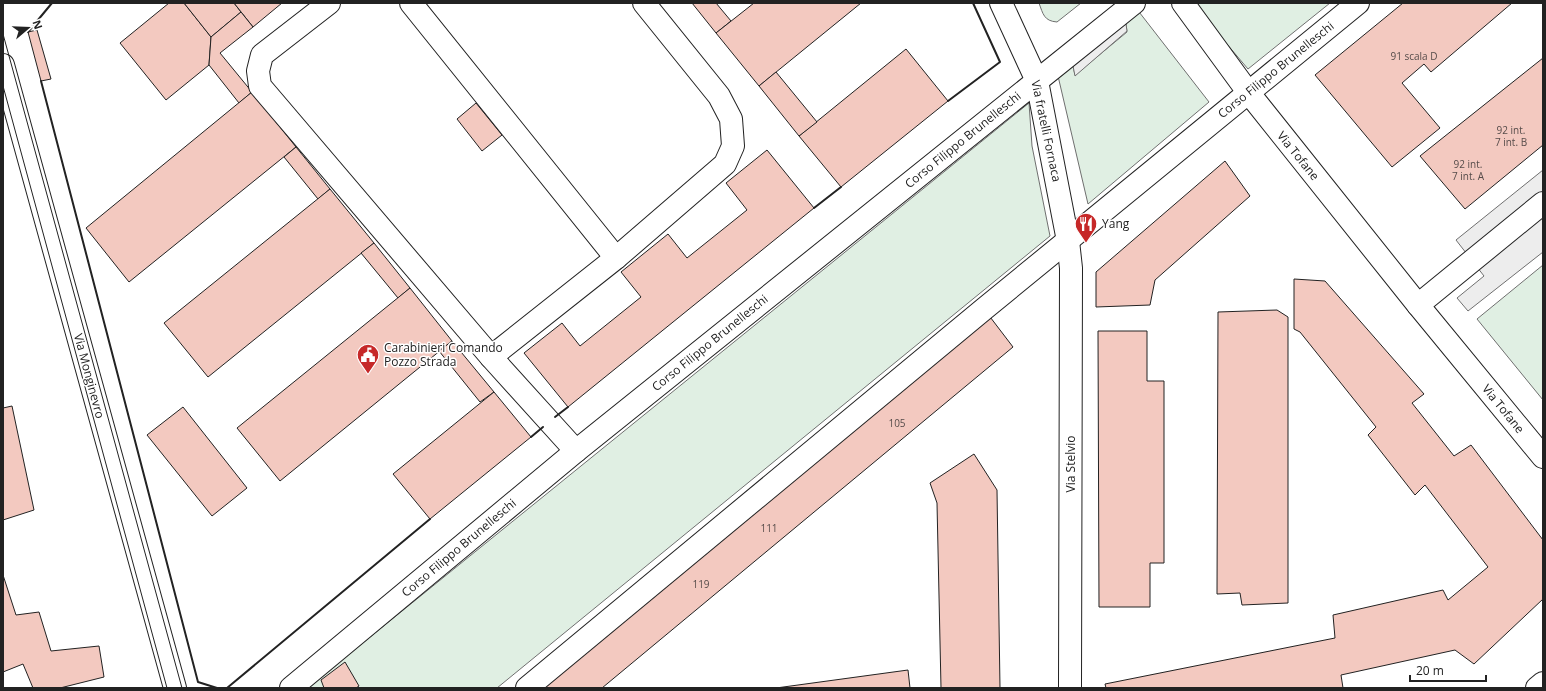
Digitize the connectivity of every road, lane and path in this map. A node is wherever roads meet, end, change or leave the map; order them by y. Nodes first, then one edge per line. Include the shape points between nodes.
1 (329, 3) edge
2 (411, 3) edge
3 (644, 3) edge
4 (1001, 3) edge
5 (1134, 3) edge
6 (1183, 3) edge
7 (1358, 3) edge
8 (3, 65) edge
9 (1037, 81) junction
10 (1248, 92) junction
11 (1543, 203) edge
12 (1068, 241) junction
13 (616, 258) junction
14 (1418, 305) junction
15 (491, 357) junction
16 (576, 451) junction
17 (1543, 457) edge
18 (1543, 683) edge
19 (175, 688) edge
20 (291, 688) edge
21 (527, 688) edge
22 (1070, 688) edge
23 (1537, 688) edge

1 - 15 street via 262,55 258,71 260,86
2 - 13 street
3 - 13 street via 719,96 731,119 733,146 725,164
4 - 9 street, Via fratelli Fornaca
5 - 9 street, Corso Filippo Brunelleschi
6 - 10 street, Via Tofane
7 - 10 street, Corso Filippo Brunelleschi
8 - 19 street, Via Monginevro
9 - 12 street, Via fratelli Fornaca
9 - 16 street, Corso Filippo Brunelleschi
10 - 12 street, Corso Filippo Brunelleschi
10 - 14 street, Via Tofane
11 - 14 street
12 - 21 street, Corso Filippo Brunelleschi
12 - 22 street, Via Stelvio via 1071,268
13 - 15 street
14 - 17 street, Via Tofane
15 - 16 street
16 - 20 street, Corso Filippo Brunelleschi
18 - 23 street

